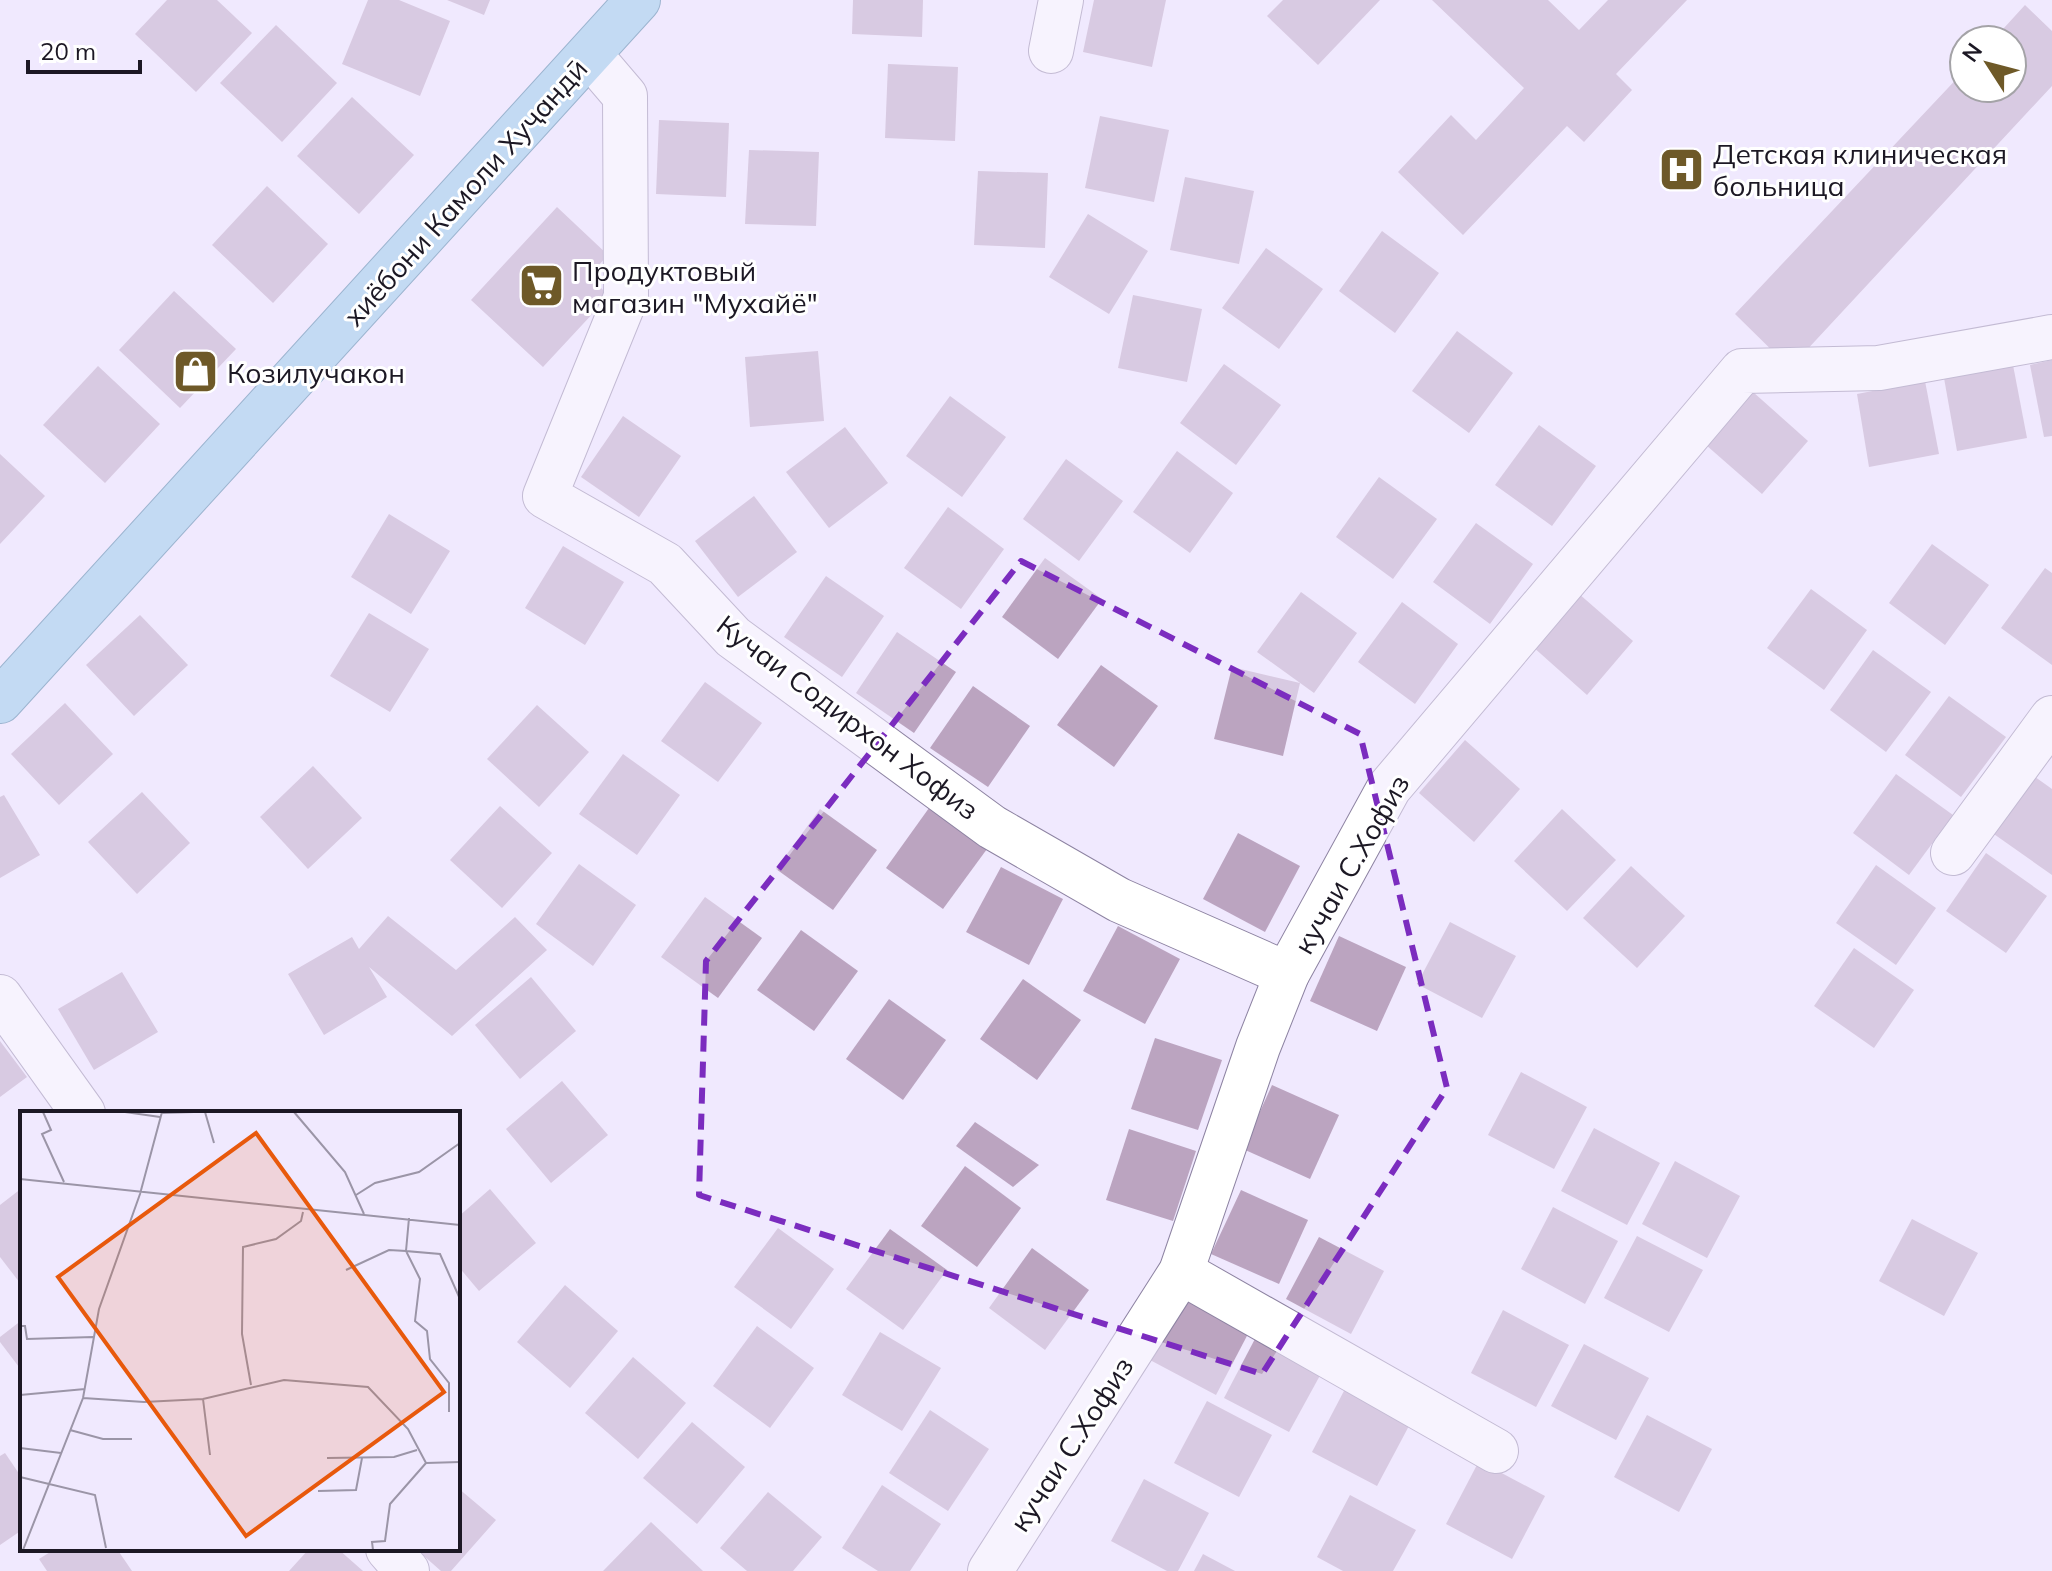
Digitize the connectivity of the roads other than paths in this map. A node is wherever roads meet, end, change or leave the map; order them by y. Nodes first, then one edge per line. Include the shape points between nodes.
1 (602, 0) edge
2 (638, 0) edge
3 (1061, 0) edge
4 (1051, 51) dead end
5 (590, 55) junction
6 (2052, 337) edge
7 (0, 661) edge
8 (0, 701) edge
9 (2052, 718) edge
10 (1953, 853) dead end
11 (1287, 974) junction
12 (0, 997) edge
13 (82, 1111) edge
14 (1181, 1272) junction
15 (1496, 1451) dead end
16 (390, 1551) edge
17 (407, 1571) edge
18 (990, 1571) edge

1 - 7 main road, хиёбони Камоли Хуҷандӣ
2 - 5 main road, хиёбони Камоли Хуҷандӣ
3 - 4 street
5 - 8 main road, хиёбони Камоли Хуҷандӣ
5 - 11 street, Кучаи Содирхон Хофиз via 625,96 626,297 545,496 665,564 733,637 992,827 1119,900
6 - 11 street, кучаи С.Хофиз via 1879,368 1742,371 1389,788
9 - 10 street
11 - 14 street, кучаи С.Хофиз
12 - 13 street
14 - 15 street
14 - 18 street, кучаи С.Хофиз
16 - 17 street

